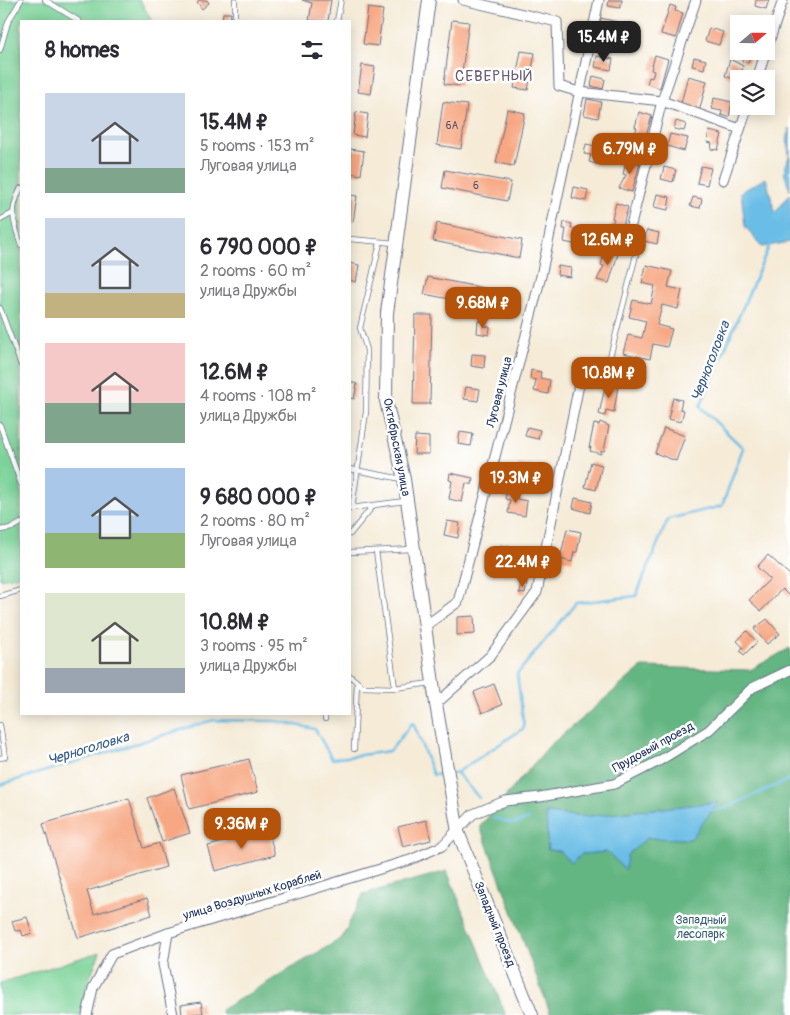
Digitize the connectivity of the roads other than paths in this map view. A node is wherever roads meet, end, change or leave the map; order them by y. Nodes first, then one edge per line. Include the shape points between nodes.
1 (21, 0) edge
2 (45, 0) edge
3 (235, 0) edge
4 (341, 0) edge
5 (429, 0) edge
6 (463, 0) edge
7 (599, 0) edge
8 (696, 0) edge
9 (784, 0) edge
10 (77, 20) edge
11 (235, 20) edge
12 (337, 20) edge
13 (775, 26) edge
14 (0, 50) edge
15 (579, 92) junction
16 (662, 101) junction
17 (745, 115) edge
18 (740, 129) junction
19 (723, 180) dead end
20 (20, 190) edge
21 (13, 213) junction
22 (0, 220) edge
23 (351, 239) edge
24 (20, 241) edge
25 (627, 242) joint
26 (380, 243) junction
27 (396, 243) junction
28 (0, 308) edge
29 (20, 362) edge
30 (582, 370) joint
31 (0, 425) edge
32 (351, 468) edge
33 (356, 470) junction
34 (404, 479) junction
35 (20, 481) edge
36 (407, 501) junction
37 (373, 505) junction
38 (351, 508) edge
39 (20, 524) edge
40 (0, 530) edge
41 (351, 533) edge
42 (414, 549) junction
43 (376, 551) junction
44 (351, 552) edge
45 (20, 590) edge
46 (0, 596) edge
47 (425, 626) junction
48 (790, 670) edge
49 (351, 677) edge
50 (357, 682) junction
51 (433, 682) junction
52 (395, 688) junction
53 (436, 704) junction
54 (0, 725) edge
55 (354, 749) dead end
56 (0, 758) edge
57 (458, 832) junction
58 (168, 933) junction
59 (87, 1015) edge
60 (173, 1015) edge
61 (532, 1015) edge

1 - 14 lane via 8,22
2 - 10 lane
3 - 11 lane
4 - 12 lane
5 - 27 street, Октябрьская улица
6 - 15 street via 557,22 558,86
7 - 15 street, Луговая улица
8 - 16 street
9 - 13 street
15 - 16 street
15 - 47 street, Луговая улица via 541,276 458,602
16 - 18 street
16 - 25 street
17 - 18 street
18 - 19 street
20 - 21 lane via 13,203
21 - 22 lane
21 - 24 lane
23 - 26 lane
25 - 30 lane via 636,255 608,361
26 - 27 lane
26 - 33 lane via 360,328 368,350 366,403
27 - 34 street, Октябрьская улица via 387,313 386,401
28 - 29 lane
30 - 53 street via 537,592 491,655
31 - 35 lane
32 - 33 lane
33 - 34 lane
33 - 38 lane
34 - 36 street, Октябрьская улица
36 - 37 lane
36 - 42 street, Октябрьская улица
37 - 38 lane
37 - 41 lane
39 - 40 lane
42 - 43 lane
42 - 47 street, Октябрьская улица
43 - 44 lane
43 - 52 lane
45 - 46 lane
47 - 51 street, Октябрьская улица
48 - 57 street, Прудовый проезд via 752,688 709,730 614,784 505,801 473,814
49 - 50 lane
50 - 52 lane via 363,687
50 - 55 lane
51 - 52 lane
51 - 53 street, Октябрьская улица
53 - 57 street, Октябрьская улица
54 - 56 lane via 5,757
57 - 58 street, улица Воздушных Кораблей via 442,846 410,860
57 - 61 street, Западный проезд
58 - 59 street, улица Воздушных Кораблей via 112,954 93,988
58 - 60 street via 163,964

